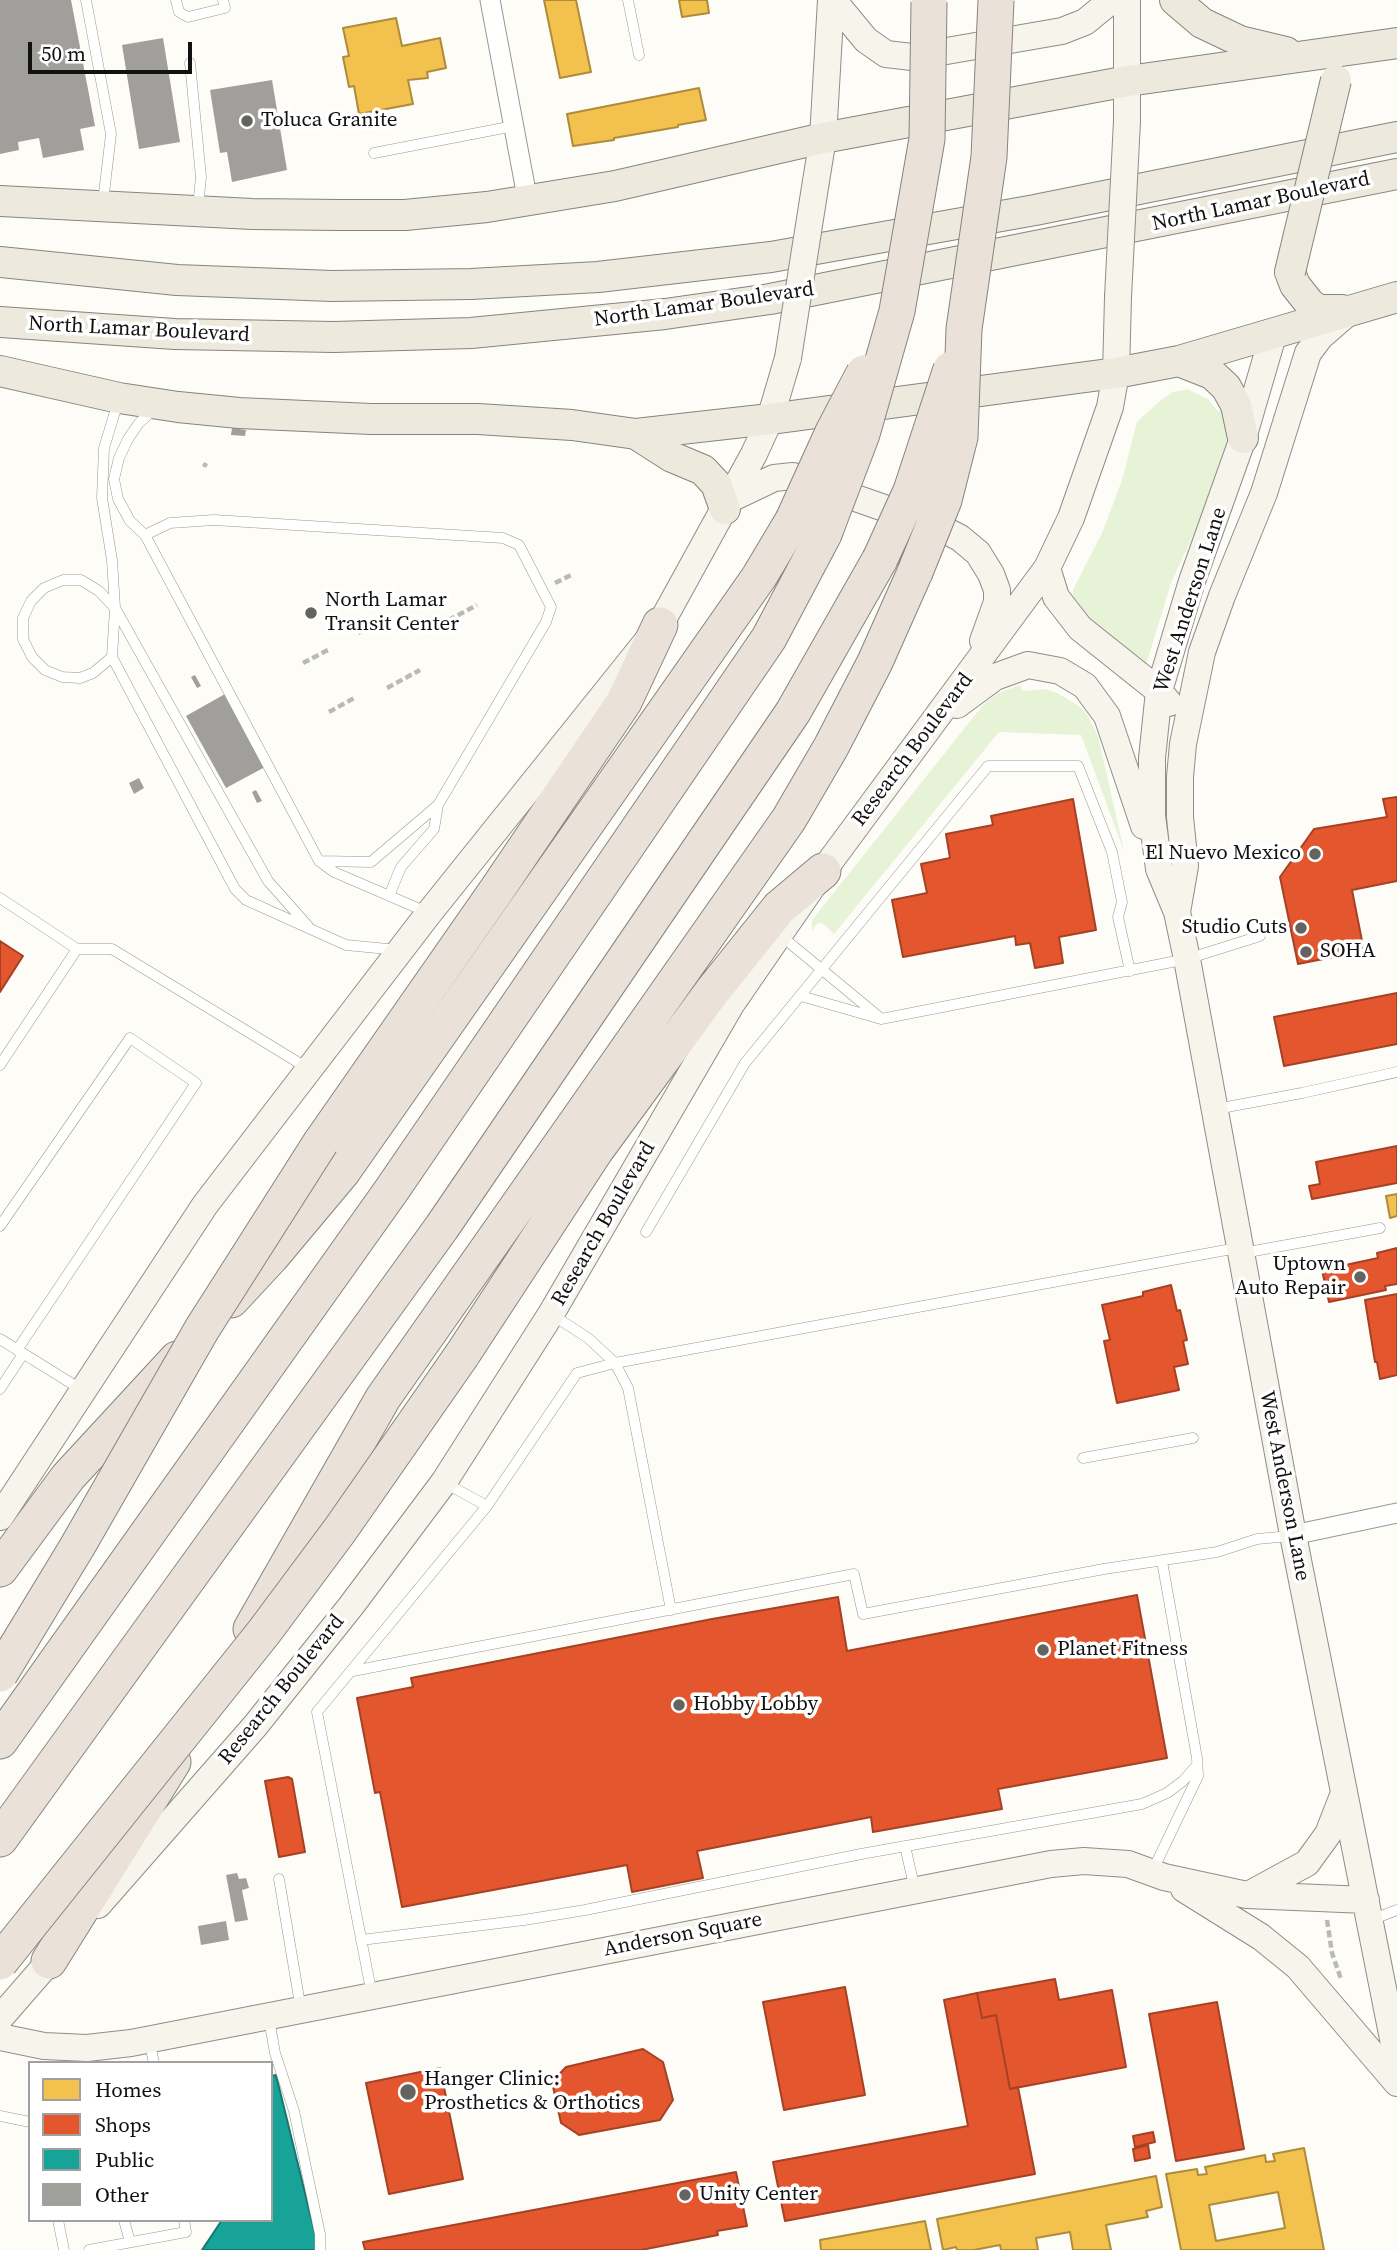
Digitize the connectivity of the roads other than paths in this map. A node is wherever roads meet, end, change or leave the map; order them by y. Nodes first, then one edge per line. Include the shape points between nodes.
1 (86, 0) edge
2 (176, 0) edge
3 (223, 0) edge
4 (490, 0) edge
5 (628, 0) edge
6 (832, 0) edge
7 (996, 0) edge
8 (1112, 0) edge
9 (1127, 0) edge
10 (1175, 0) edge
11 (929, 1) edge
12 (1397, 43) edge
13 (1354, 48) junction
14 (639, 55) dead end
15 (1303, 56) junction
16 (190, 63) dead end
17 (1128, 81) junction
18 (514, 126) junction
19 (1397, 137) edge
20 (823, 138) junction
21 (374, 153) dead end
22 (1397, 174) edge
23 (0, 201) edge
24 (528, 202) junction
25 (102, 206) junction
26 (198, 211) junction
27 (0, 262) edge
28 (1290, 272) junction
29 (1397, 297) edge
30 (1351, 310) junction
31 (0, 322) edge
32 (964, 329) junction
33 (1274, 332) junction
34 (1179, 360) junction
35 (0, 371) edge
36 (1116, 373) junction
37 (119, 398) junction
38 (159, 404) junction
39 (770, 419) junction
40 (636, 434) junction
41 (1243, 438) junction
42 (728, 504) junction
43 (809, 527) junction
44 (145, 535) junction
45 (1047, 568) junction
46 (115, 608) junction
47 (660, 625) junction
48 (112, 656) junction
49 (973, 669) junction
50 (1159, 691) junction
51 (933, 723) junction
52 (1183, 744) junction
53 (438, 805) junction
54 (319, 861) junction
55 (1158, 870) junction
56 (823, 871) junction
57 (389, 896) junction
58 (0, 898) edge
59 (1177, 912) junction
60 (429, 913) junction
61 (311, 929) junction
62 (780, 935) junction
63 (1260, 936) dead end
64 (77, 949) junction
65 (400, 951) junction
66 (1187, 959) junction
67 (821, 968) junction
68 (1130, 971) junction
69 (800, 996) junction
70 (881, 1019) junction
71 (0, 1065) edge
72 (309, 1069) junction
73 (1397, 1072) edge
74 (1214, 1109) junction
75 (0, 1226) edge
76 (1380, 1228) dead end
77 (646, 1232) dead end
78 (1242, 1250) junction
79 (551, 1314) junction
80 (0, 1339) edge
81 (20, 1352) junction
82 (615, 1363) junction
83 (0, 1389) edge
84 (82, 1391) junction
85 (1193, 1438) dead end
86 (1083, 1458) dead end
87 (444, 1482) junction
88 (487, 1506) junction
89 (1397, 1513) edge
90 (0, 1517) edge
91 (1293, 1535) junction
92 (1161, 1561) junction
93 (0, 1569) edge
94 (671, 1610) junction
95 (352, 1671) junction
96 (0, 1674) edge
97 (0, 1741) edge
98 (1197, 1765) junction
99 (1345, 1793) junction
100 (0, 1839) edge
101 (905, 1846) junction
102 (1158, 1875) junction
103 (279, 1879) dead end
104 (915, 1890) junction
105 (1248, 1895) junction
106 (1368, 1910) junction
107 (1397, 1910) edge
108 (361, 1940) junction
109 (50, 1961) junction
110 (0, 1962) edge
111 (372, 1996) junction
112 (301, 2010) junction
113 (1393, 2014) edge
114 (268, 2016) junction
115 (0, 2018) edge
116 (0, 2037) edge
117 (151, 2051) edge
118 (1397, 2059) edge
119 (1397, 2083) edge
120 (0, 2116) edge
121 (28, 2122) edge
122 (58, 2222) edge
123 (125, 2222) edge
124 (184, 2222) edge
125 (130, 2242) junction
126 (64, 2250) edge
127 (89, 2250) edge
128 (320, 2250) edge

1 - 25 lane via 111,134
2 - 3 lane via 179,12 188,17 225,8
4 - 18 street
5 - 14 lane
6 - 8 main road via 866,40 886,54 912,57 1062,31 1085,22
6 - 20 main road
7 - 32 highway, bridge via 989,158
9 - 17 main road
10 - 15 main road via 1202,23 1240,41
11 - 43 highway, bridge via 927,139 897,312 833,432
12 - 13 main road
13 - 15 main road
13 - 28 main road, bridge via 1336,80
15 - 17 main road
16 - 26 lane via 201,177
17 - 20 main road
17 - 36 main road, bridge
18 - 21 lane
18 - 24 street
19 - 27 main road, North Lamar Boulevard via 784,255 598,277 320,285 177,280
20 - 24 main road
20 - 39 main road, bridge via 789,358
22 - 31 main road, North Lamar Boulevard via 796,294 665,314 471,332 334,337 175,334
23 - 25 main road
24 - 26 main road via 405,215
25 - 26 main road
28 - 30 main road via 1301,295 1319,310
28 - 33 main road
29 - 30 main road
30 - 33 main road
30 - 52 main road via 1308,353 1264,493 1202,652
32 - 100 highway, bridge via 911,491 880,559 793,712 442,1227
32 - 109 highway, bridge via 960,437 944,500 875,662 831,747 789,819 383,1398 149,1804
33 - 34 main road
33 - 41 main road, West Anderson Lane
34 - 36 main road
34 - 41 main road via 1212,374 1226,387 1236,405
35 - 37 main road
36 - 39 main road
36 - 45 main road, Research Boulevard via 1099,441
37 - 38 main road
37 - 46 lane via 104,448 102,498
38 - 40 main road via 239,413 478,419
38 - 44 lane via 128,439 114,479 130,521
39 - 40 main road
39 - 42 main road
40 - 42 main road via 703,470
41 - 50 main road, West Anderson Lane
42 - 47 main road
42 - 49 main road via 774,478 793,475 960,538 978,553 997,590
43 - 93 highway via 752,587 343,1171 271,1257 68,1478
43 - 97 highway via 769,638 391,1191
44 - 53 lane via 170,523 214,520 503,538 519,545 551,607
44 - 54 lane
45 - 49 main road, Research Boulevard
45 - 50 main road via 1056,597 1080,628
46 - 48 lane
46 - 48 lane via 81,580 63,580 44,588 23,618 23,639 44,670 80,678
46 - 61 lane via 268,881
47 - 60 main road
47 - 96 highway, bridge via 624,702 321,1142 202,1329
48 - 61 lane via 235,889 246,900
49 - 51 main road, Research Boulevard
50 - 52 main road via 1174,711
50 - 55 main road, West Anderson Lane via 1152,758
51 - 55 main road via 995,677 1028,666 1060,671 1085,686 1107,716
51 - 56 main road, Research Boulevard
52 - 59 main road, West Anderson Lane via 1180,790 1185,866
53 - 54 lane via 371,862
53 - 57 lane via 434,829 401,867
54 - 57 lane
55 - 59 main road, West Anderson Lane
56 - 62 main road, Research Boulevard
56 - 110 highway, bridge via 779,908 711,993 596,1150 340,1530
57 - 60 lane
58 - 64 lane
59 - 66 main road, West Anderson Lane
60 - 65 main road
61 - 65 lane via 346,946
62 - 67 lane
62 - 79 main road, Research Boulevard via 733,1003
63 - 66 lane
64 - 71 lane
64 - 72 lane via 113,949
65 - 72 main road
66 - 68 lane
66 - 74 main road, West Anderson Lane
67 - 68 lane via 988,766 1078,766 1112,852 1122,902 1118,917
67 - 69 lane
67 - 70 lane
68 - 70 lane
69 - 70 lane
69 - 77 lane via 745,1063
72 - 84 main road via 205,1205
73 - 74 lane
74 - 78 main road, West Anderson Lane
75 - 81 lane via 130,1038 196,1083
76 - 78 lane
78 - 82 lane
78 - 91 main road, West Anderson Lane
79 - 82 lane
79 - 87 main road, Research Boulevard
80 - 81 lane
81 - 83 lane
81 - 84 lane
82 - 88 lane via 577,1373
82 - 94 lane via 628,1388
84 - 90 main road
85 - 86 lane
87 - 88 lane
87 - 109 main road, Research Boulevard via 255,1726
88 - 95 lane
89 - 91 street
91 - 92 lane
91 - 99 main road, West Anderson Lane
92 - 94 lane via 863,1614 854,1574
92 - 98 lane
94 - 95 lane
95 - 108 lane via 317,1712
98 - 101 lane via 1167,1793 1142,1804
98 - 102 lane via 1198,1776
99 - 105 main road via 1328,1834 1307,1863
99 - 106 main road, West Anderson Lane
101 - 104 lane
101 - 108 lane via 549,1916
102 - 104 main road, Anderson Square via 1128,1864 1084,1861
102 - 105 main road, Anderson Square
102 - 119 main road via 1285,1955 1311,1979
103 - 112 lane
104 - 111 main road, Anderson Square
105 - 106 main road, Anderson Square
106 - 107 lane
106 - 113 main road, West Anderson Lane
108 - 111 lane
109 - 115 main road, Research Boulevard
111 - 112 main road, Anderson Square
112 - 114 main road, Anderson Square
113 - 118 main road, West Anderson Lane
114 - 117 main road, Anderson Square
114 - 128 lane via 294,2111
116 - 117 main road, Anderson Square via 44,2046
120 - 121 lane
122 - 126 lane
123 - 125 lane
124 - 125 lane via 186,2232
125 - 127 lane

